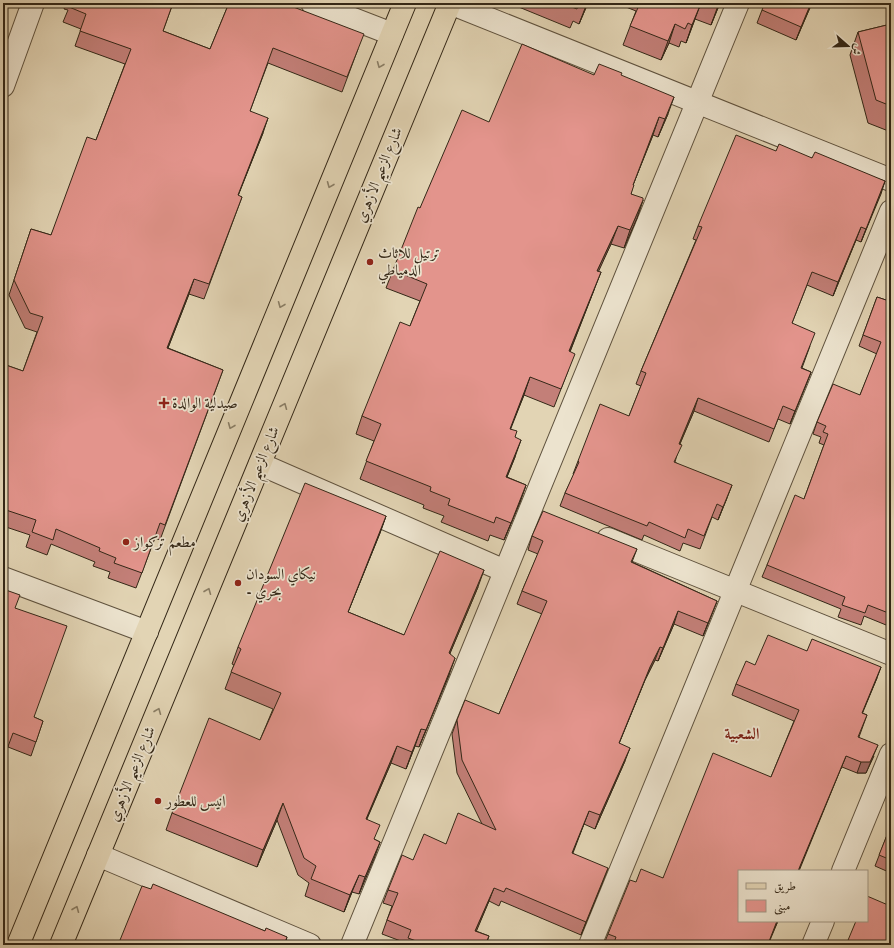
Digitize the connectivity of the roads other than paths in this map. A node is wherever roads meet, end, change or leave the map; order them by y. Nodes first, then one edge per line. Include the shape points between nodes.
1 (34, 3) edge
2 (312, 3) edge
3 (405, 3) edge
4 (450, 3) edge
5 (738, 3) edge
6 (392, 34) junction
7 (3, 86) edge
8 (698, 102) junction
9 (891, 180) edge
10 (891, 211) edge
11 (260, 464) junction
12 (531, 508) junction
13 (553, 517) edge
14 (590, 531) edge
15 (505, 571) junction
16 (3, 578) edge
17 (735, 590) junction
18 (147, 632) junction
19 (891, 654) edge
20 (891, 754) edge
21 (98, 855) junction
22 (843, 870) edge
23 (823, 922) edge
24 (18, 945) edge
25 (61, 945) edge
26 (310, 945) edge
27 (352, 945) edge
28 (590, 945) edge
29 (813, 945) edge

1 - 7 street
2 - 6 street
3 - 6 main road
4 - 8 street
11 -> 4 main road, شارع الزعيم الأزهري
5 - 8 street
6 -> 18 main road
8 - 9 street
8 - 12 street
10 - 17 street
11 - 15 street
21 -> 11 main road, شارع الزعيم الأزهري
12 - 13 street
12 - 15 street
14 - 17 street
15 - 27 street
16 - 18 street
17 - 19 street
17 - 28 street
18 - 24 main road
20 - 22 street
25 -> 21 main road, شارع الزعيم الأزهري
21 - 26 street
23 - 29 street

